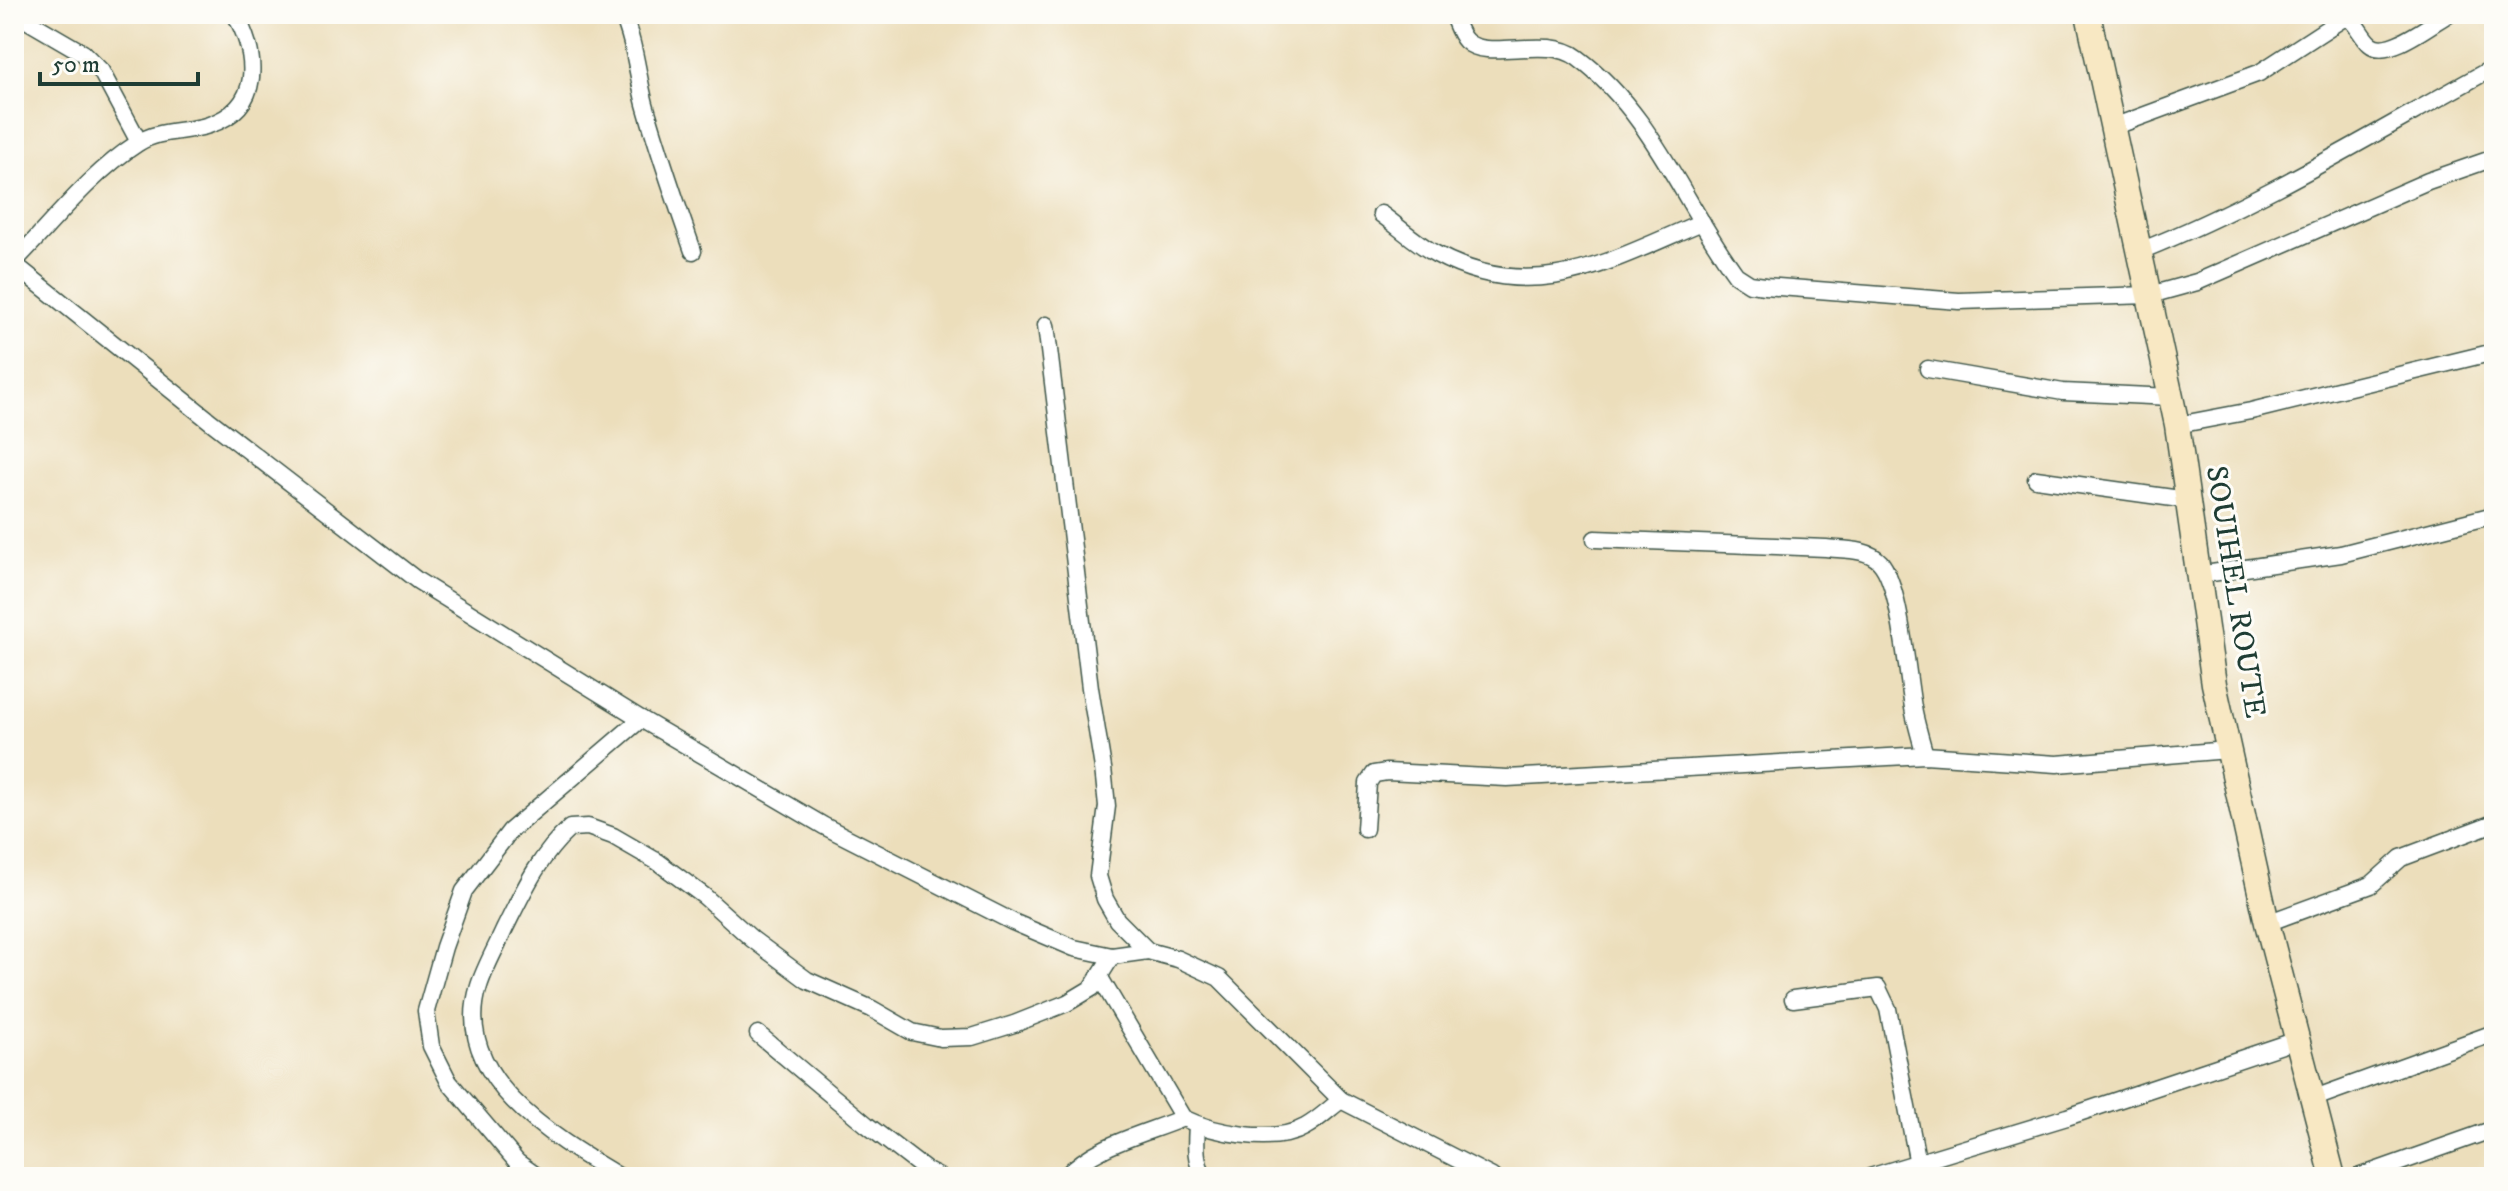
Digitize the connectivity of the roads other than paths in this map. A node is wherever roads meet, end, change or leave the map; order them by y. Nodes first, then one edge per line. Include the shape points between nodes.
1 (16, 14) edge
2 (235, 14) edge
3 (622, 14) edge
4 (1452, 14) edge
5 (2088, 14) edge
6 (2448, 14) edge
7 (2489, 70) dead end
8 (2113, 127) junction
9 (139, 142) junction
10 (2494, 158) edge
11 (1381, 214) dead end
12 (1702, 222) junction
13 (693, 251) dead end
14 (2140, 251) junction
15 (14, 263) edge
16 (2150, 295) junction
17 (1046, 325) dead end
18 (2494, 352) edge
19 (1928, 369) dead end
20 (2171, 397) junction
21 (2177, 425) junction
22 (2036, 479) dead end
23 (2187, 500) junction
24 (2494, 515) edge
25 (1595, 539) dead end
26 (2198, 575) junction
27 (641, 719) junction
28 (2228, 750) junction
29 (1925, 755) junction
30 (2494, 823) edge
31 (1365, 829) dead end
32 (2267, 923) junction
33 (1148, 951) junction
34 (1112, 956) junction
35 (1099, 976) junction
36 (1793, 999) dead end
37 (2494, 1033) edge
38 (758, 1034) dead end
39 (2297, 1040) junction
40 (2312, 1099) junction
41 (1341, 1100) junction
42 (1190, 1121) junction
43 (2494, 1129) edge
44 (1918, 1164) junction
45 (538, 1177) edge
46 (620, 1177) edge
47 (939, 1177) edge
48 (1065, 1177) edge
49 (1205, 1177) edge
50 (1492, 1177) edge
51 (1870, 1177) edge
52 (2333, 1177) edge
53 (2358, 1177) edge

1 - 9 street via 83,53 101,71
2 - 9 street via 245,33 253,76 244,99 210,125
3 - 13 street
4 - 12 street via 1462,36 1474,46 1552,47 1577,57 1636,114
5 - 8 main road, SOUIHEL ROUTE
6 - 8 street via 2383,49 2371,46 2350,19 2342,19 2259,73
7 - 14 street via 2254,200
8 - 14 main road, SOUIHEL ROUTE
9 - 15 street
10 - 16 street via 2428,181 2197,282
11 - 12 street via 1434,253 1473,271 1509,279 1546,279 1582,270
12 - 16 street via 1736,275 1750,284 1959,301
14 - 16 main road, SOUIHEL ROUTE
15 - 27 street via 418,581
16 - 20 main road, SOUIHEL ROUTE
17 - 33 street via 1107,806 1098,876 1117,920
18 - 21 street
19 - 20 street via 2063,392
20 - 21 main road, SOUIHEL ROUTE
21 - 23 main road, SOUIHEL ROUTE
22 - 23 street
23 - 26 main road, SOUIHEL ROUTE
24 - 26 street via 2341,554
25 - 29 street via 1826,548 1863,552 1879,560 1895,602
26 - 28 main road, SOUIHEL ROUTE
27 - 34 street via 824,826 1013,922 1074,948
27 - 45 street via 510,831 464,891 426,1011 431,1046 449,1082 517,1162
28 - 29 street via 2057,764
28 - 32 main road, SOUIHEL ROUTE
29 - 31 street via 1507,778 1387,772 1374,774 1368,783
30 - 32 street via 2401,858 2371,885
32 - 39 main road, SOUIHEL ROUTE
33 - 34 street
33 - 41 street via 1219,978
34 - 35 street
35 - 42 street
35 - 46 street via 1092,988 1067,1003 972,1037 912,1032 807,980 647,856 613,836 588,827 570,828 538,862 479,988 474,1015 478,1047 495,1081 526,1113 564,1144
36 - 44 street via 1878,988 1888,1009
37 - 40 street
38 - 47 street
39 - 40 main road, SOUIHEL ROUTE
39 - 44 street
40 - 52 main road, SOUIHEL ROUTE
41 - 42 street via 1306,1127 1272,1136
41 - 50 street
42 - 48 street via 1110,1145
42 - 49 street
43 - 53 street
44 - 51 street

